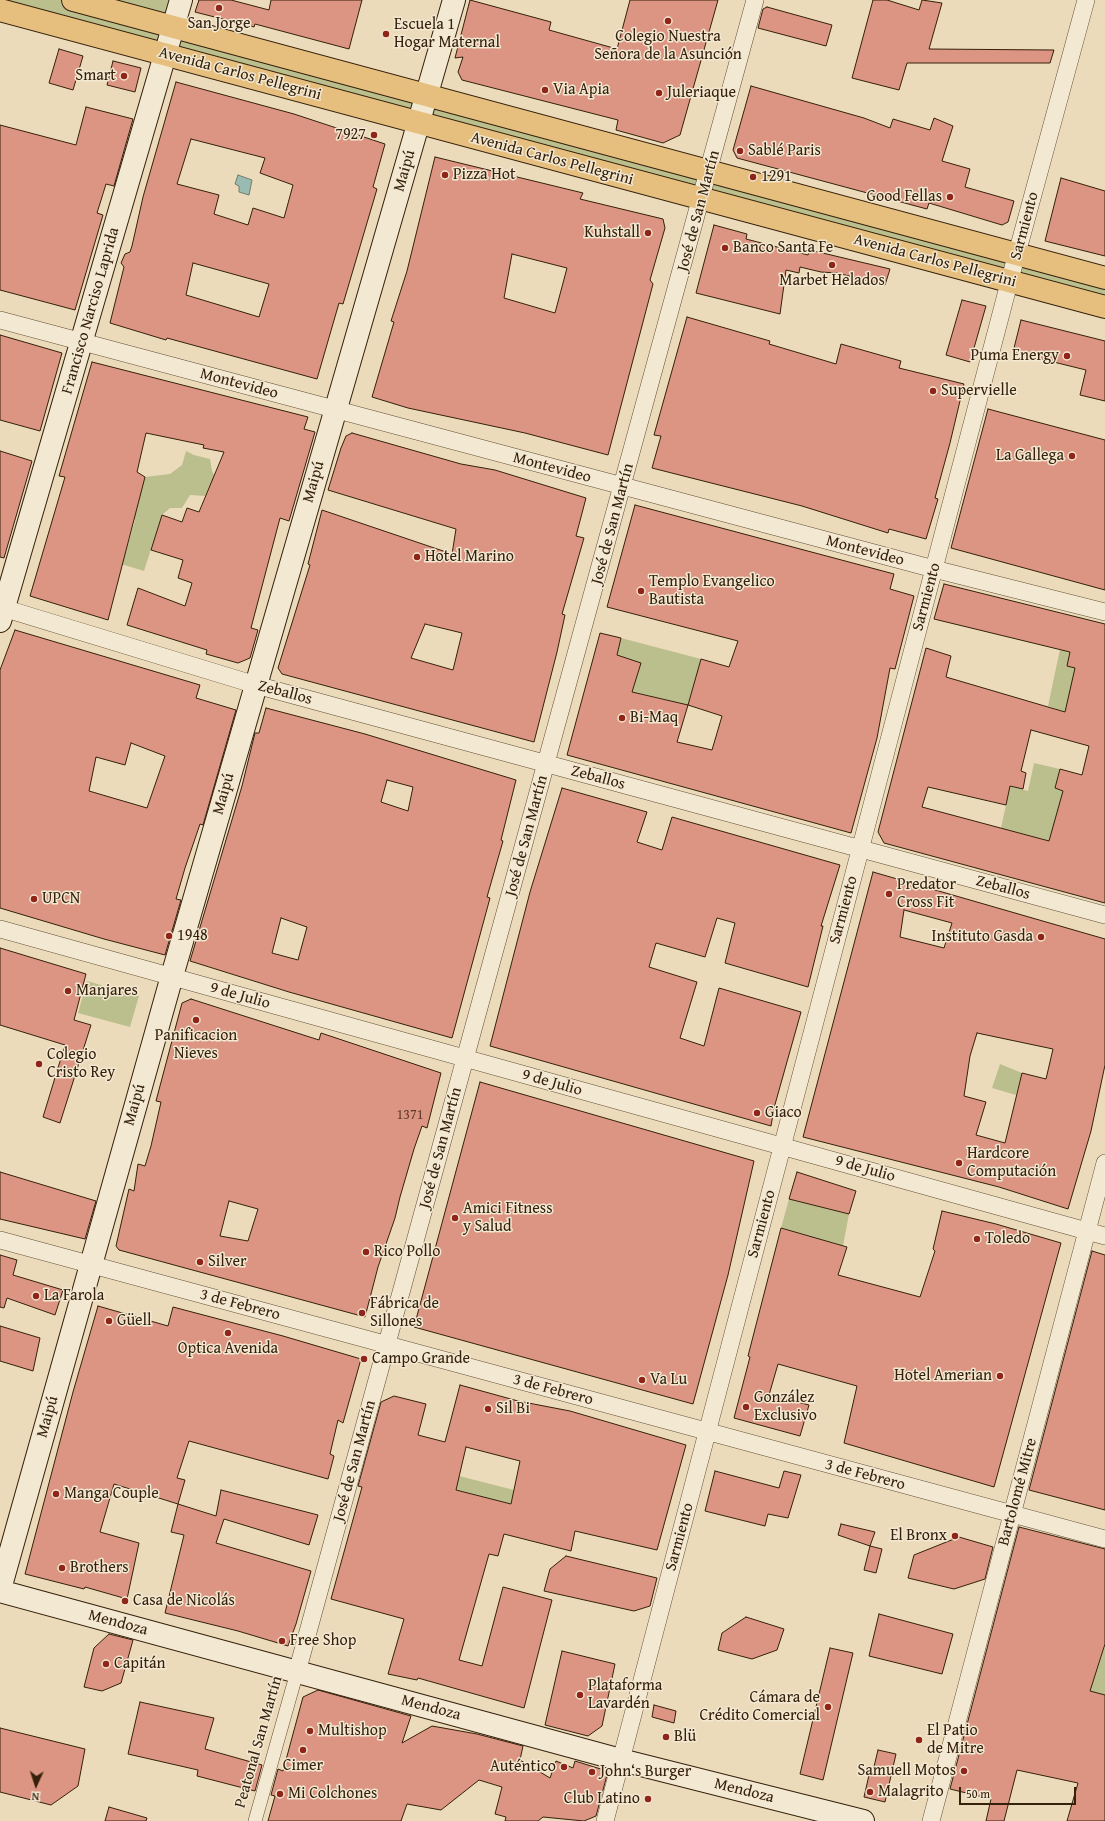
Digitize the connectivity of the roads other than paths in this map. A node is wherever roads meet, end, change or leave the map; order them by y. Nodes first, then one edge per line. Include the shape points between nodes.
1 (73, 0) edge
2 (181, 0) edge
3 (454, 0) edge
4 (755, 0) edge
5 (1086, 0) edge
6 (0, 10) edge
7 (173, 27) junction
8 (165, 54) junction
9 (427, 95) junction
10 (419, 123) junction
11 (710, 172) junction
12 (702, 199) junction
13 (1017, 254) junction
14 (1105, 278) edge
15 (1010, 281) junction
16 (1105, 307) edge
17 (0, 320) edge
18 (82, 342) junction
19 (335, 410) junction
20 (623, 486) junction
21 (934, 569) junction
22 (1, 612) edge
23 (1105, 612) edge
24 (256, 686) junction
25 (546, 764) junction
26 (860, 849) junction
27 (1105, 915) edge
28 (0, 928) edge
29 (172, 976) junction
30 (466, 1058) junction
31 (782, 1146) junction
32 (1105, 1163) edge
33 (1087, 1231) junction
34 (1105, 1236) edge
35 (0, 1240) edge
36 (90, 1264) junction
37 (387, 1344) junction
38 (707, 1432) junction
39 (1012, 1515) junction
40 (1105, 1539) edge
41 (0, 1590) edge
42 (297, 1672) junction
43 (621, 1760) junction
44 (255, 1821) edge
45 (605, 1821) edge
46 (863, 1821) edge
47 (931, 1821) edge

1 - 7 main road, Avenida Carlos Pellegrini
2 - 7 main road, Francisco Narciso Laprida
3 - 9 main road, Maipú
4 - 11 street, José de San Martín
5 - 13 street, Sarmiento
6 - 8 main road, Avenida Carlos Pellegrini
7 - 8 main road, Francisco Narciso Laprida
7 - 9 main road, Avenida Carlos Pellegrini
8 - 10 main road, Avenida Carlos Pellegrini
8 - 18 main road, Francisco Narciso Laprida
9 - 10 main road, Maipú
9 - 11 main road, Avenida Carlos Pellegrini
10 - 12 main road, Avenida Carlos Pellegrini
10 - 19 main road, Maipú
11 - 12 street, José de San Martín
11 - 13 main road, Avenida Carlos Pellegrini
12 - 15 main road, Avenida Carlos Pellegrini
12 - 20 street, José de San Martín
13 - 14 main road, Avenida Carlos Pellegrini
13 - 15 street, Sarmiento
15 - 16 main road, Avenida Carlos Pellegrini
15 - 21 street, Sarmiento
17 - 18 street, Montevideo
18 - 19 street, Montevideo
18 - 22 main road, Francisco Narciso Laprida
19 - 20 street, Montevideo
19 - 24 main road, Maipú
20 - 21 street, Montevideo
20 - 25 street, José de San Martín
21 - 23 street, Montevideo
21 - 26 street, Sarmiento
22 - 24 street, Zeballos
24 - 25 street, Zeballos
24 - 29 main road, Maipú
25 - 26 street, Zeballos
25 - 30 street, José de San Martín
26 - 27 street, Zeballos
26 - 31 street, Sarmiento
28 - 29 street, 9 de Julio
29 - 30 street, 9 de Julio
29 - 36 main road, Maipú
30 - 31 street, 9 de Julio
30 - 37 street, José de San Martín
31 - 33 street, 9 de Julio
31 - 38 street, Sarmiento
32 - 33 street, Bartolomé Mitre
33 - 34 street, 9 de Julio
33 - 39 street, Bartolomé Mitre
35 - 36 street, 3 de Febrero
36 - 37 street, 3 de Febrero
36 - 41 main road, Maipú
37 - 38 street, 3 de Febrero
37 - 42 street, José de San Martín
38 - 39 street, 3 de Febrero
38 - 43 street, Sarmiento
39 - 40 street, 3 de Febrero
39 - 47 street, Bartolomé Mitre
41 - 42 main road, Mendoza
42 - 43 main road, Mendoza
42 - 44 street, Peatonal San Martín
43 - 45 street, Sarmiento
43 - 46 main road, Mendoza

